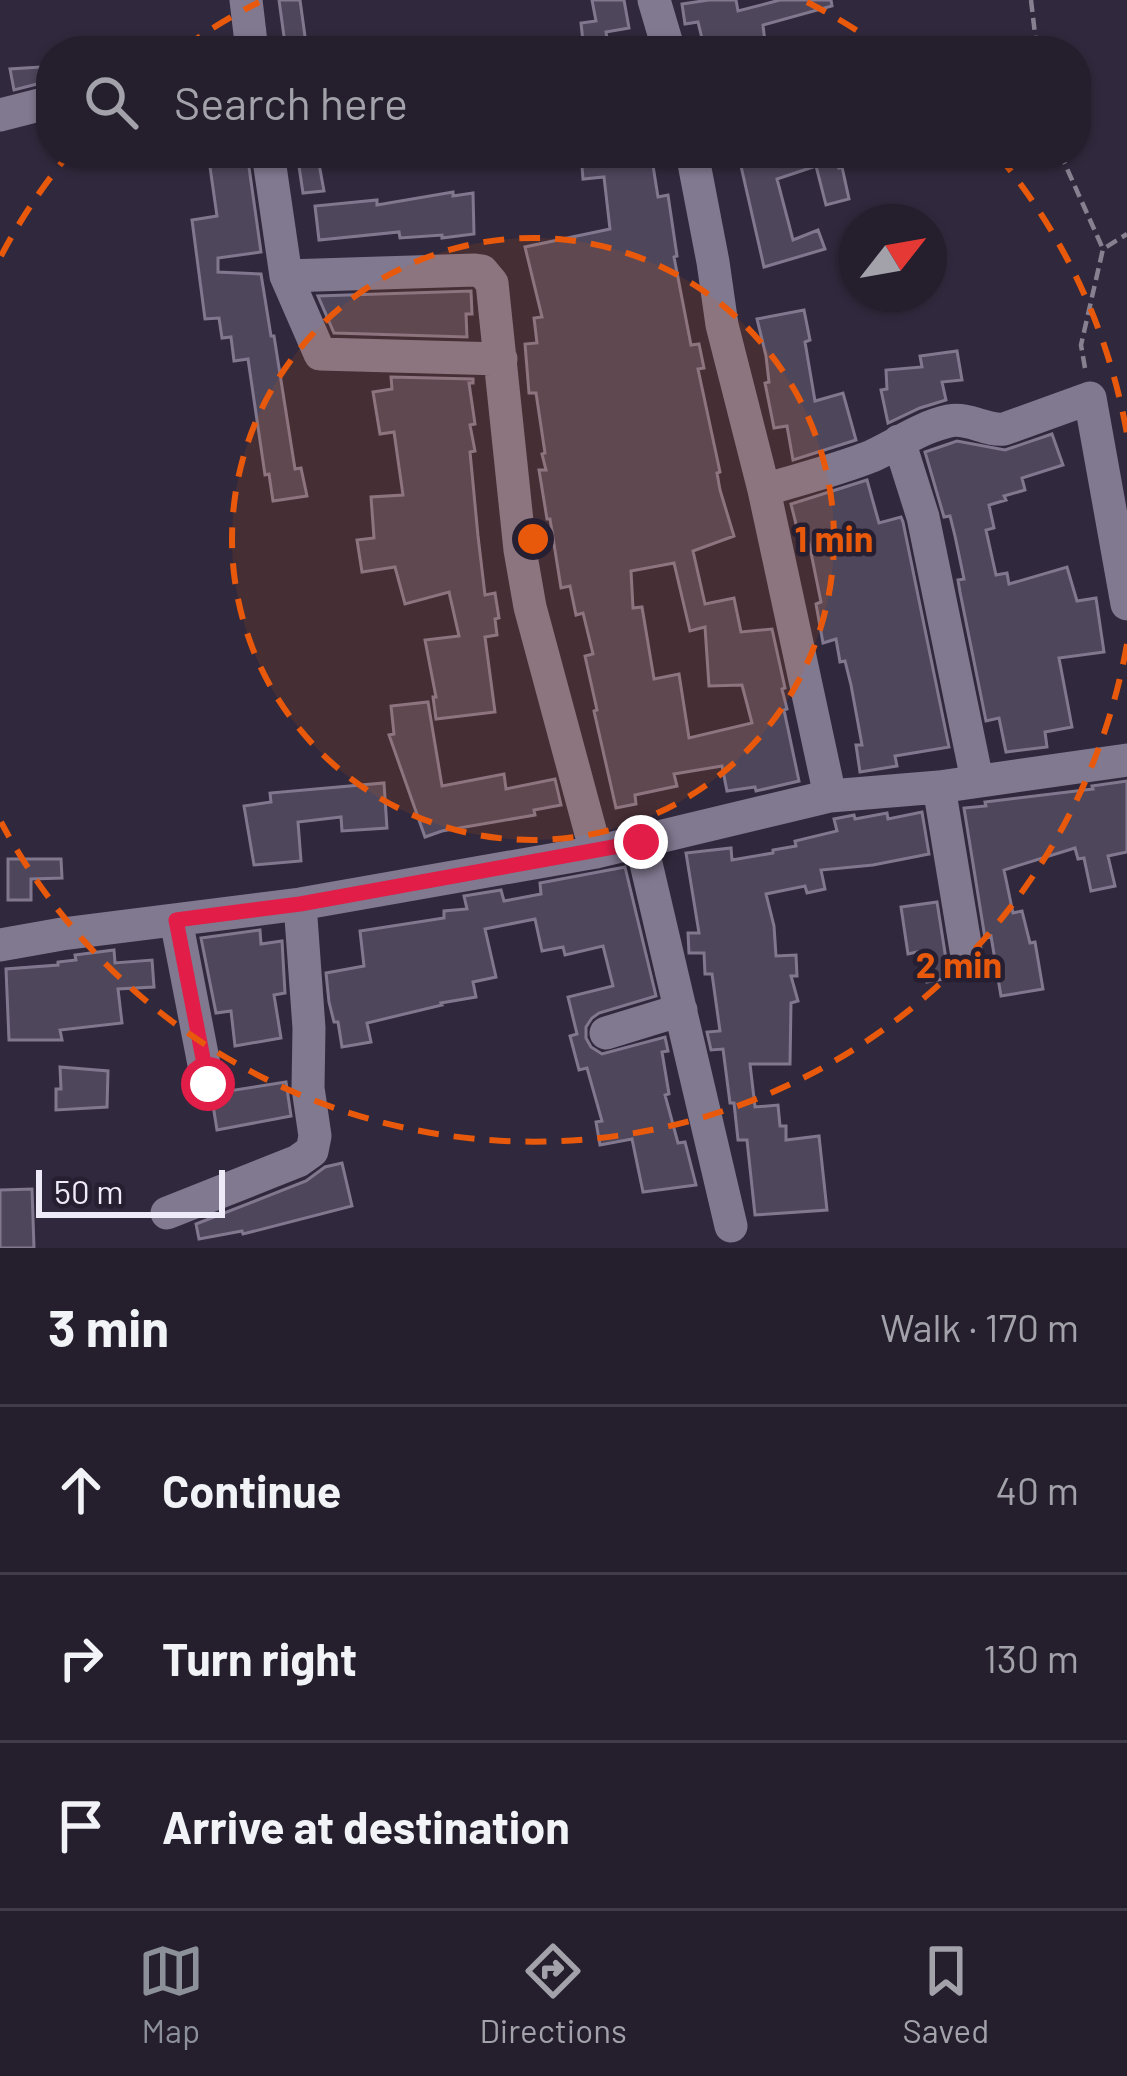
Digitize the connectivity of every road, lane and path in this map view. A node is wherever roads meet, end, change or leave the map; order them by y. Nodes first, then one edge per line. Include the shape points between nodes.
1 (246, 0) edge
2 (654, 0) edge
3 (1031, 0) edge
4 (247, 36) edge
5 (665, 36) edge
6 (1035, 36) edge
7 (36, 105) edge
8 (0, 115) edge
9 (270, 168) edge
10 (695, 168) edge
11 (1067, 168) edge
12 (1127, 234) edge
13 (1103, 249) junction
14 (286, 276) junction
15 (501, 359) junction
16 (1090, 398) junction
17 (899, 441) junction
18 (764, 490) junction
19 (1127, 604) edge
20 (1127, 760) edge
21 (976, 780) junction
22 (939, 787) junction
23 (830, 796) junction
24 (641, 842) junction
25 (596, 852) junction
26 (300, 904) junction
27 (176, 920) junction
28 (0, 945) edge
29 (967, 956) dead end
30 (681, 1010) junction
31 (606, 1033) dead end
32 (208, 1084) dead end
33 (167, 1213) dead end
34 (731, 1226) dead end

1 - 4 street
2 - 5 street
3 - 6 path
7 - 8 street
9 - 14 street
10 - 18 street via 722,325
11 - 13 path
12 - 13 path
13 - 16 path via 1081,345
14 - 15 street via 322,355
14 - 15 street via 482,271 495,292
15 - 25 street via 530,607
16 - 17 street via 1004,429 950,421
16 - 19 street
17 - 18 street
17 - 21 street via 923,517
18 - 23 street
20 - 21 street
21 - 22 street
22 - 23 street
22 - 29 street
23 - 24 street
24 - 25 street
24 - 30 street
25 - 26 street
26 - 27 street
26 - 33 street via 312,1150
27 - 28 street
27 - 32 street
30 - 31 street
30 - 34 street

